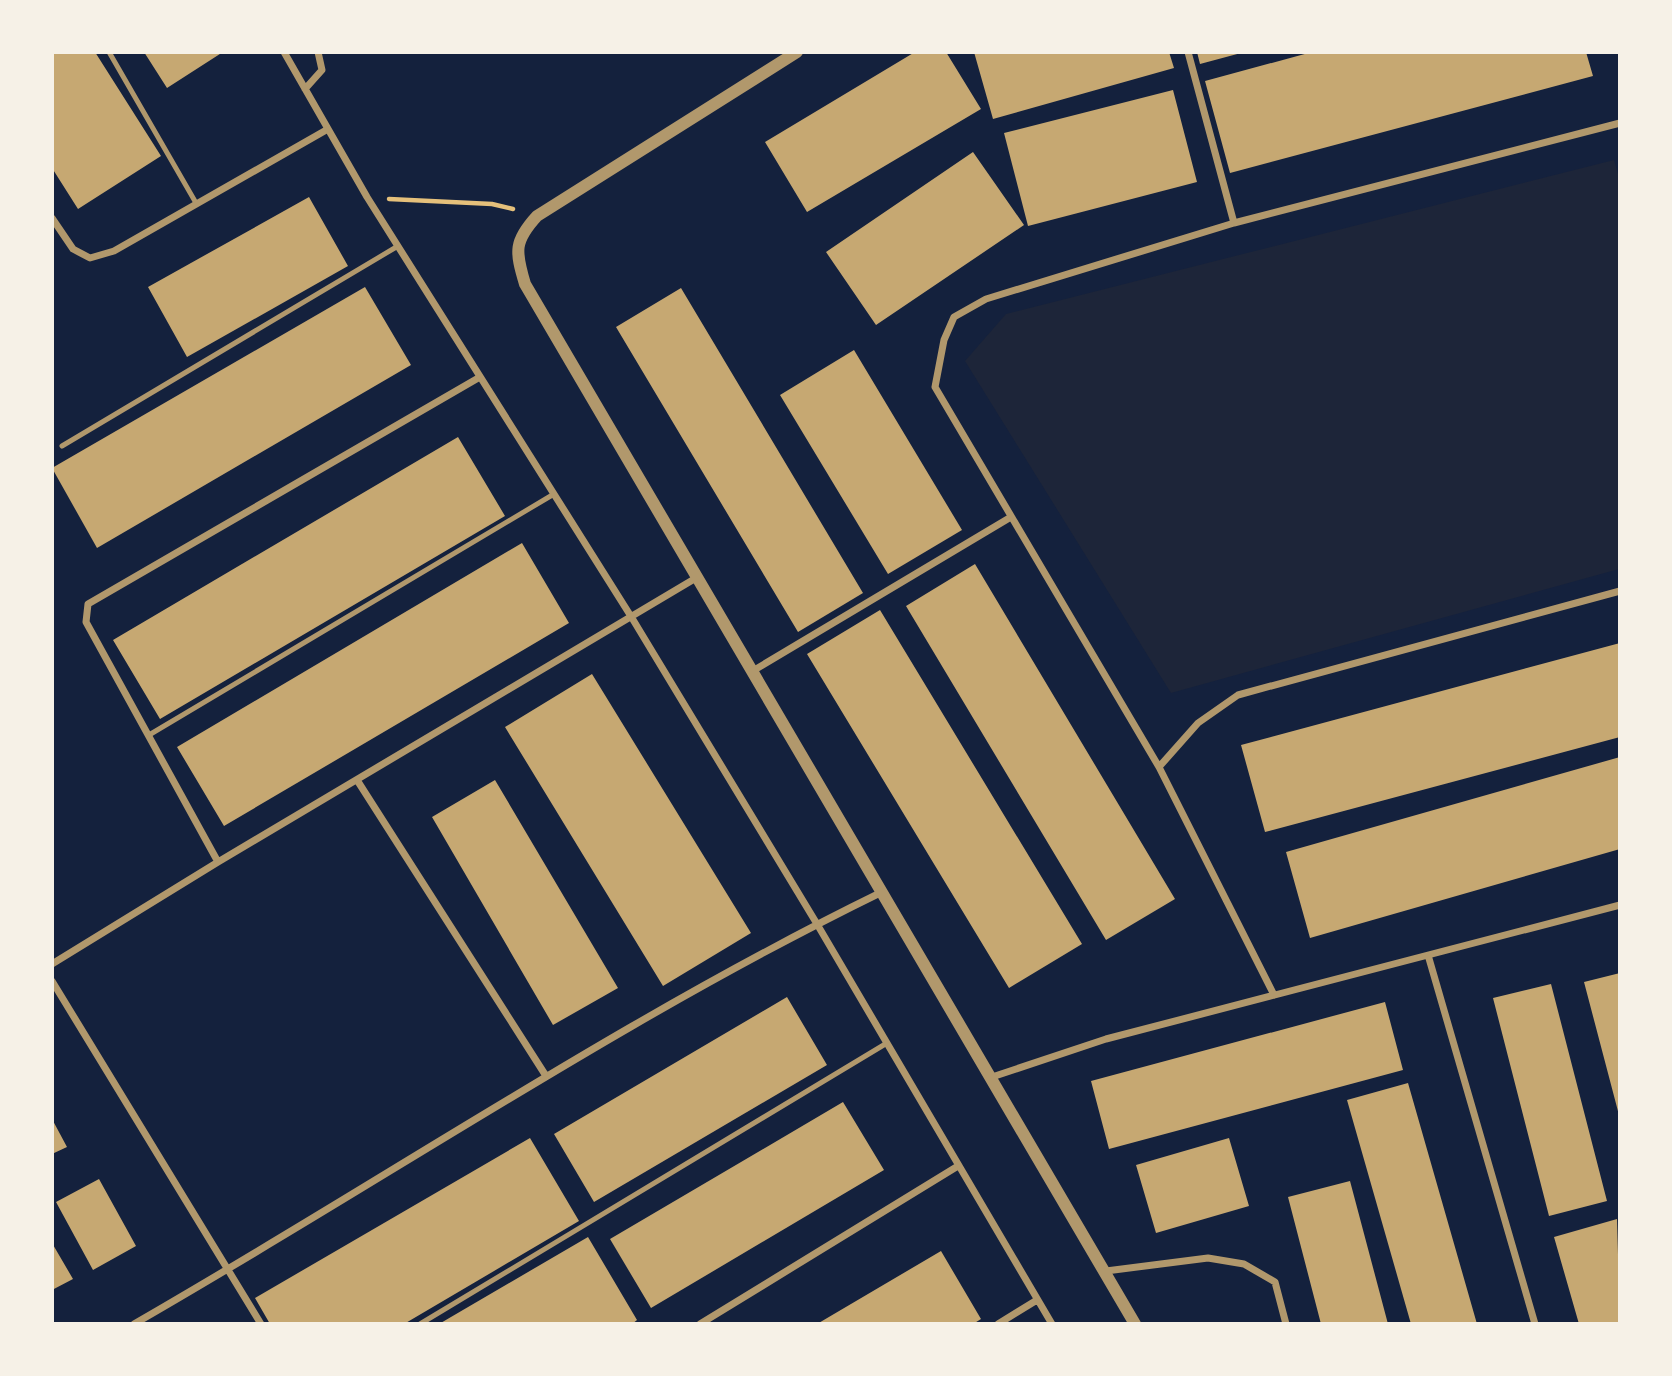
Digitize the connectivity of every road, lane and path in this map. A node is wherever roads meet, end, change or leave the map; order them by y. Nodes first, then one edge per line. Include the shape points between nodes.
1 (109, 52) edge
2 (284, 52) edge
3 (318, 52) edge
4 (797, 52) edge
5 (1188, 52) edge
6 (305, 89) junction
7 (1619, 123) edge
8 (328, 129) junction
9 (368, 197) junction
10 (196, 203) junction
11 (537, 216) junction
12 (52, 218) edge
13 (1234, 223) junction
14 (398, 246) junction
15 (480, 377) junction
16 (62, 446) dead end
17 (554, 494) junction
18 (1011, 517) junction
19 (696, 578) junction
20 (1619, 591) edge
21 (632, 618) junction
22 (751, 672) junction
23 (149, 736) junction
24 (1159, 767) junction
25 (357, 780) junction
26 (218, 862) junction
27 (880, 893) junction
28 (1619, 905) edge
29 (817, 924) junction
30 (1429, 955) junction
31 (52, 964) edge
32 (52, 981) edge
33 (1274, 995) junction
34 (887, 1043) junction
35 (546, 1076) junction
36 (992, 1077) junction
37 (958, 1166) junction
38 (230, 1269) junction
39 (1106, 1271) junction
40 (1037, 1300) junction
41 (134, 1324) edge
42 (261, 1324) edge
43 (420, 1324) edge
44 (700, 1324) edge
45 (998, 1324) edge
46 (1052, 1324) edge
47 (1135, 1324) edge
48 (1286, 1324) edge
49 (1535, 1324) edge

1 - 10 lane
2 - 6 street
3 - 6 street via 322,70
4 - 11 street
5 - 13 street
6 - 8 street
7 - 13 street
8 - 9 street
8 - 10 street
9 - 11 path via 492,204
9 - 14 street
10 - 12 street via 114,251 90,258 74,249
11 - 19 street via 517,245 525,284
13 - 18 street via 986,299 954,317 934,387
14 - 15 street
14 - 16 lane
15 - 17 street
15 - 23 street via 88,604 86,622
17 - 21 street
17 - 23 lane
18 - 22 street
18 - 24 street
19 - 21 street
19 - 22 street
20 - 24 street via 1238,695 1198,723
21 - 25 street
21 - 29 street
22 - 27 street
23 - 26 street
24 - 33 street
25 - 26 street
25 - 35 street
26 - 31 street
27 - 29 street
27 - 36 street
28 - 30 street
29 - 34 street
29 - 35 street
30 - 33 street
30 - 49 street
32 - 38 street
33 - 36 street via 1106,1039
34 - 37 street
34 - 43 lane
35 - 38 street
36 - 39 street
37 - 40 street
37 - 44 street
38 - 41 street
38 - 42 street
39 - 47 street
39 - 48 street via 1208,1258 1244,1264 1275,1282
40 - 45 street
40 - 46 street

